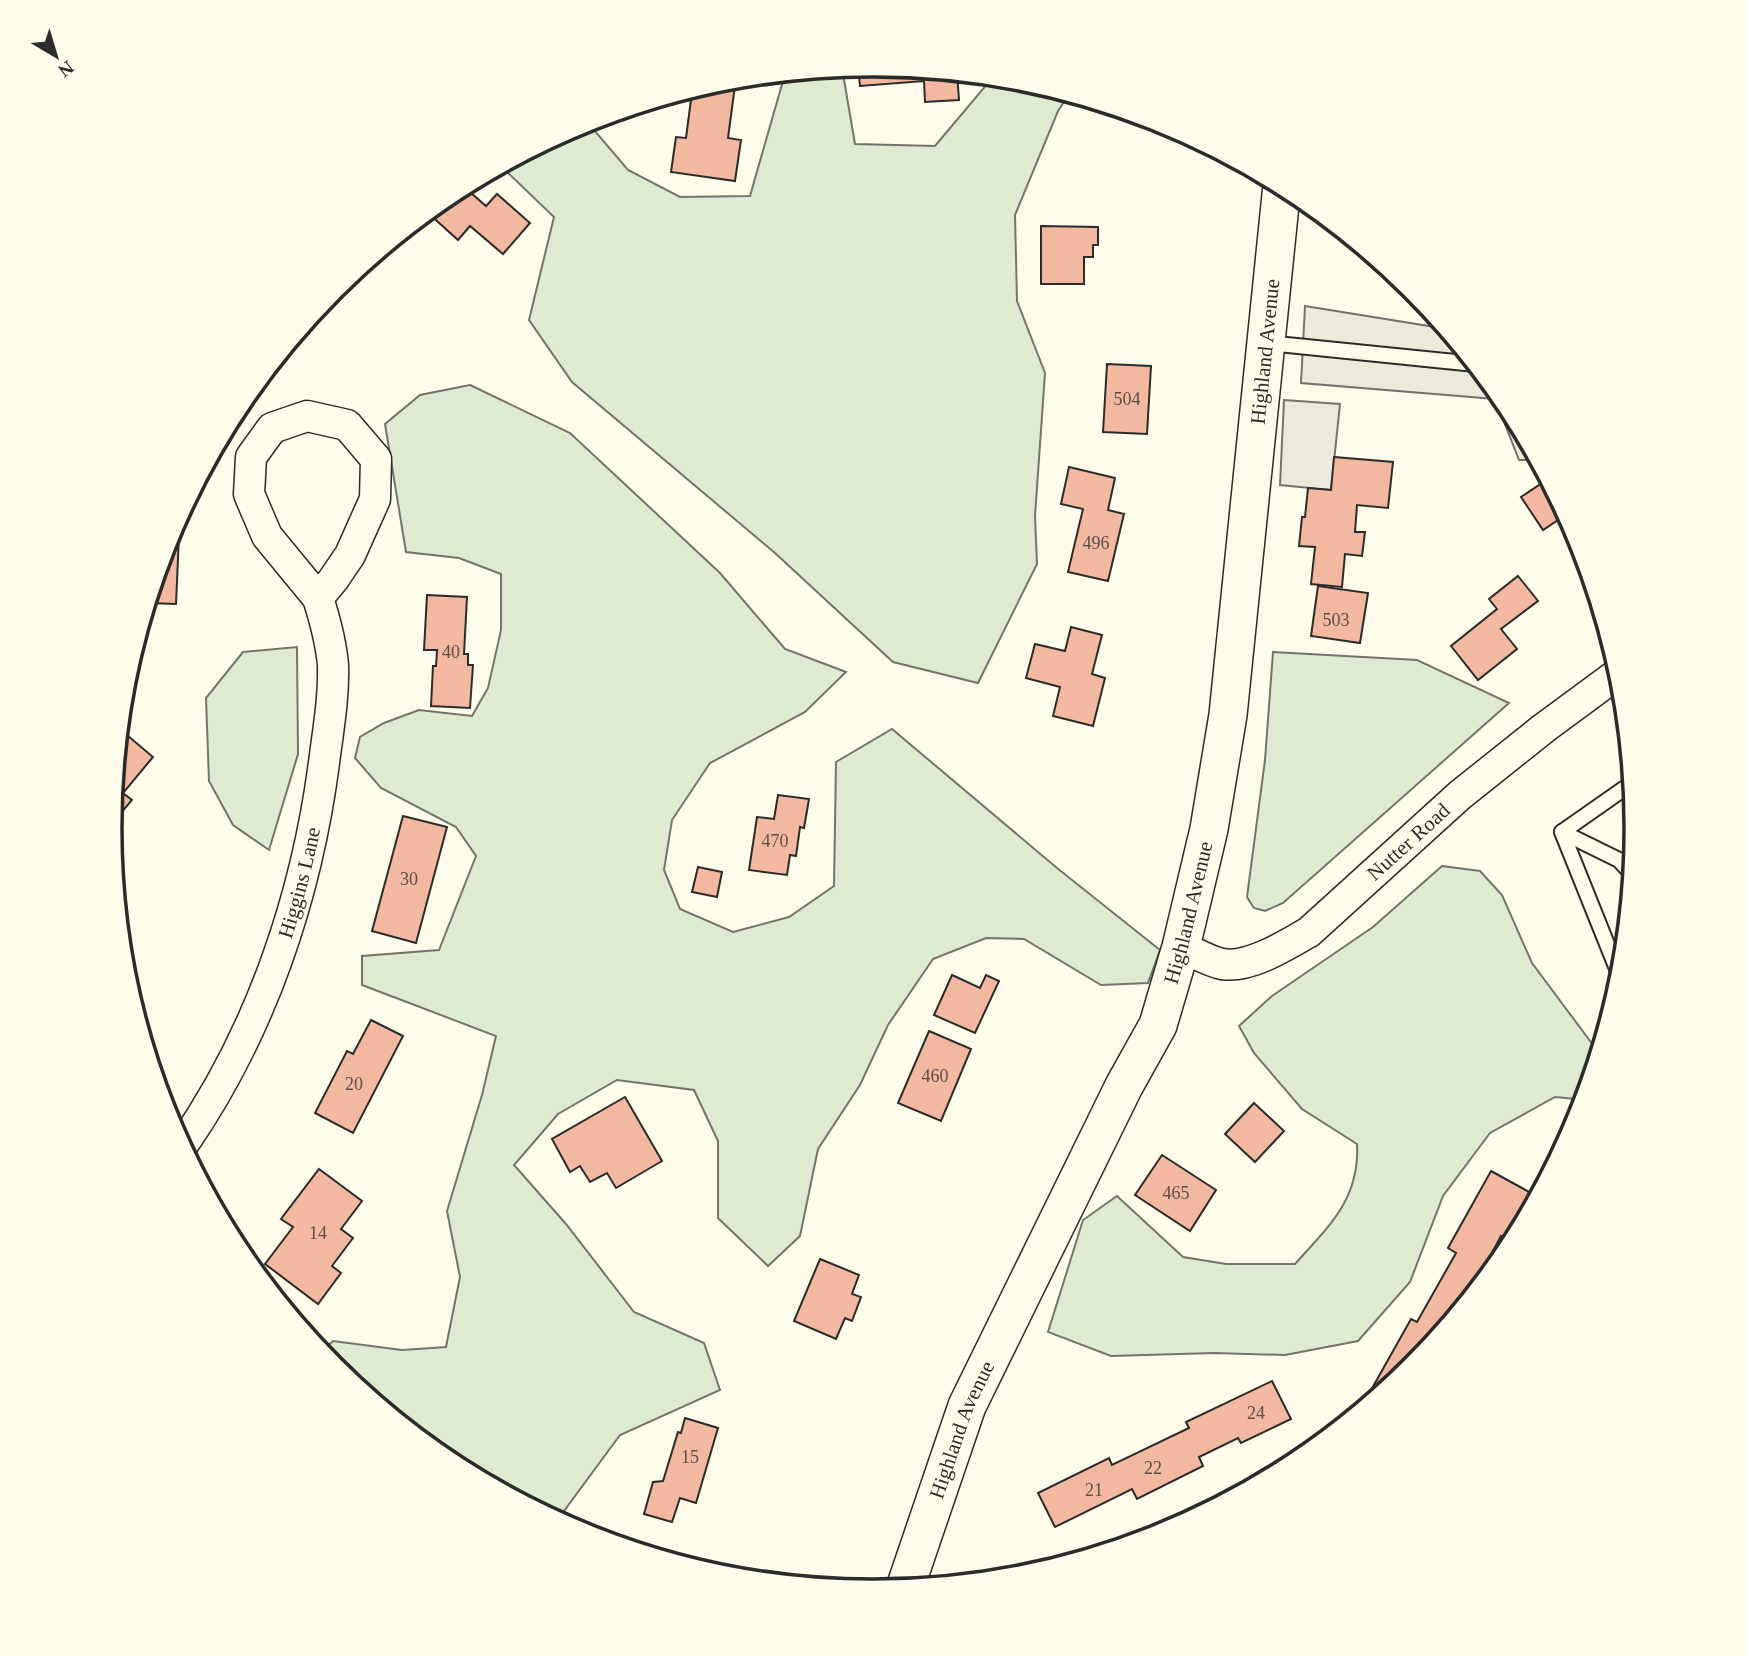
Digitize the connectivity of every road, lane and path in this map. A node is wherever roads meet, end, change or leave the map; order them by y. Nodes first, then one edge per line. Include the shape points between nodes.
1 (1281, 198) edge
2 (1266, 343) junction
3 (1462, 363) edge
4 (318, 598) junction
5 (1610, 680) edge
6 (1623, 789) edge
7 (1562, 832) junction
8 (1623, 865) edge
9 (1181, 947) junction
10 (1613, 958) edge
11 (189, 1136) edge
12 (909, 1578) edge

1 - 2 street, Highland Avenue
2 - 3 lane
2 - 9 street, Highland Avenue via 1228,715 1209,830
4 - 4 street, Higgins Lane via 267,536 249,494 251,457 272,428 307,416 347,425 376,459 375,499 350,555
4 - 11 street, Higgins Lane via 328,630 333,696 321,790 300,882 274,971 251,1026
5 - 9 street, Nutter Road via 1460,795 1291,943 1258,959 1223,964
6 - 7 lane
7 - 8 lane
7 - 10 lane
9 - 12 street, Highland Avenue via 1158,1025 967,1406

